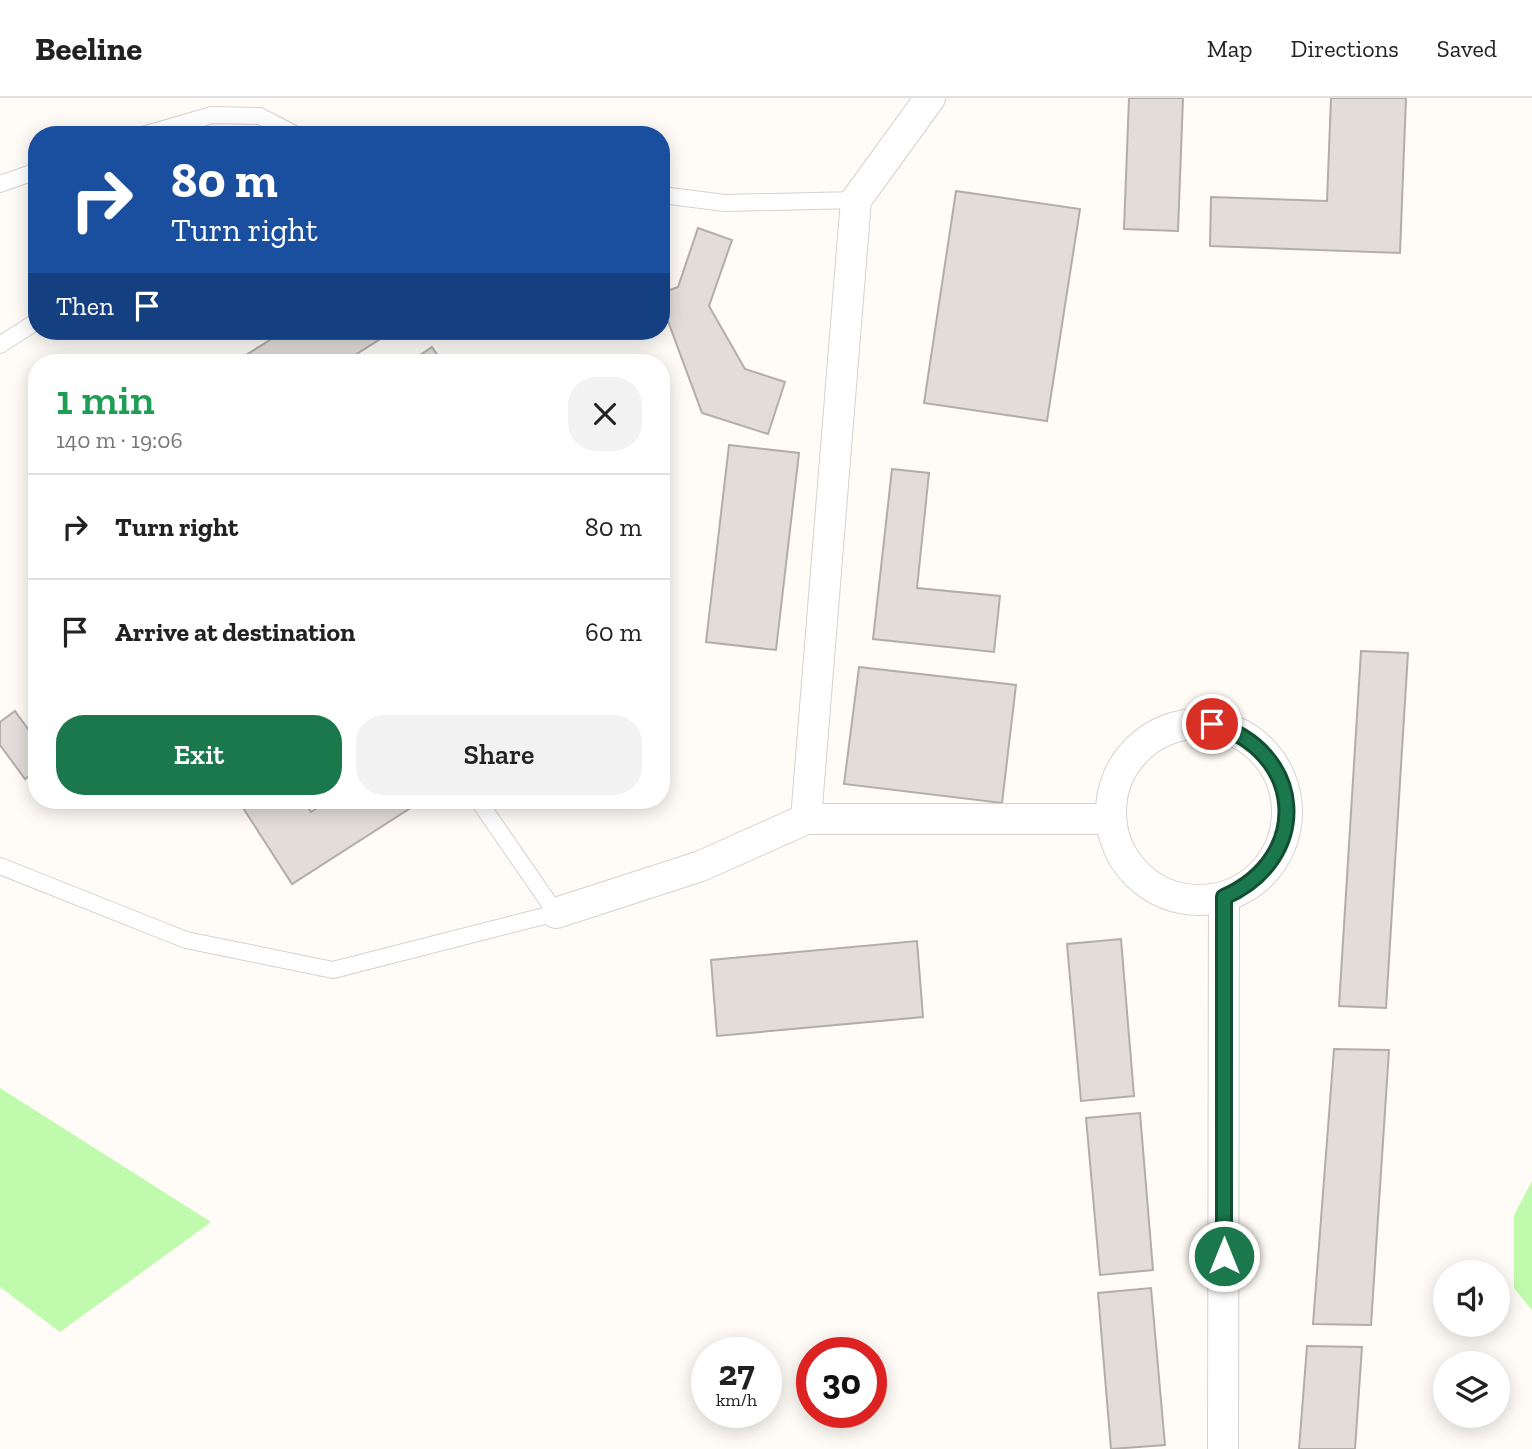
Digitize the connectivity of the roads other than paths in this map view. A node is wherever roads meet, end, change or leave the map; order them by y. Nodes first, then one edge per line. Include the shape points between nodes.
1 (930, 98) edge
2 (174, 126) edge
3 (278, 126) edge
4 (28, 174) edge
5 (0, 184) edge
6 (670, 196) edge
7 (856, 200) junction
8 (28, 327) edge
9 (0, 345) edge
10 (484, 809) edge
11 (806, 819) junction
12 (1110, 819) junction
13 (0, 866) edge
14 (1224, 897) junction
15 (556, 913) junction
16 (1223, 1449) edge

1 - 7 street
2 - 3 lane via 212,115 260,117
4 - 5 lane
6 - 7 lane via 725,203
7 - 11 street
8 - 9 lane
10 - 15 lane
11 - 12 street
11 - 15 street via 701,866
12 - 14 street via 1122,856 1149,885 1185,900
12 - 14 street via 1121,771 1155,735 1192,724 1212,724 1248,739 1264,752 1283,786 1286,825 1281,844 1259,877
13 - 15 lane via 186,940 333,970
14 - 16 street

